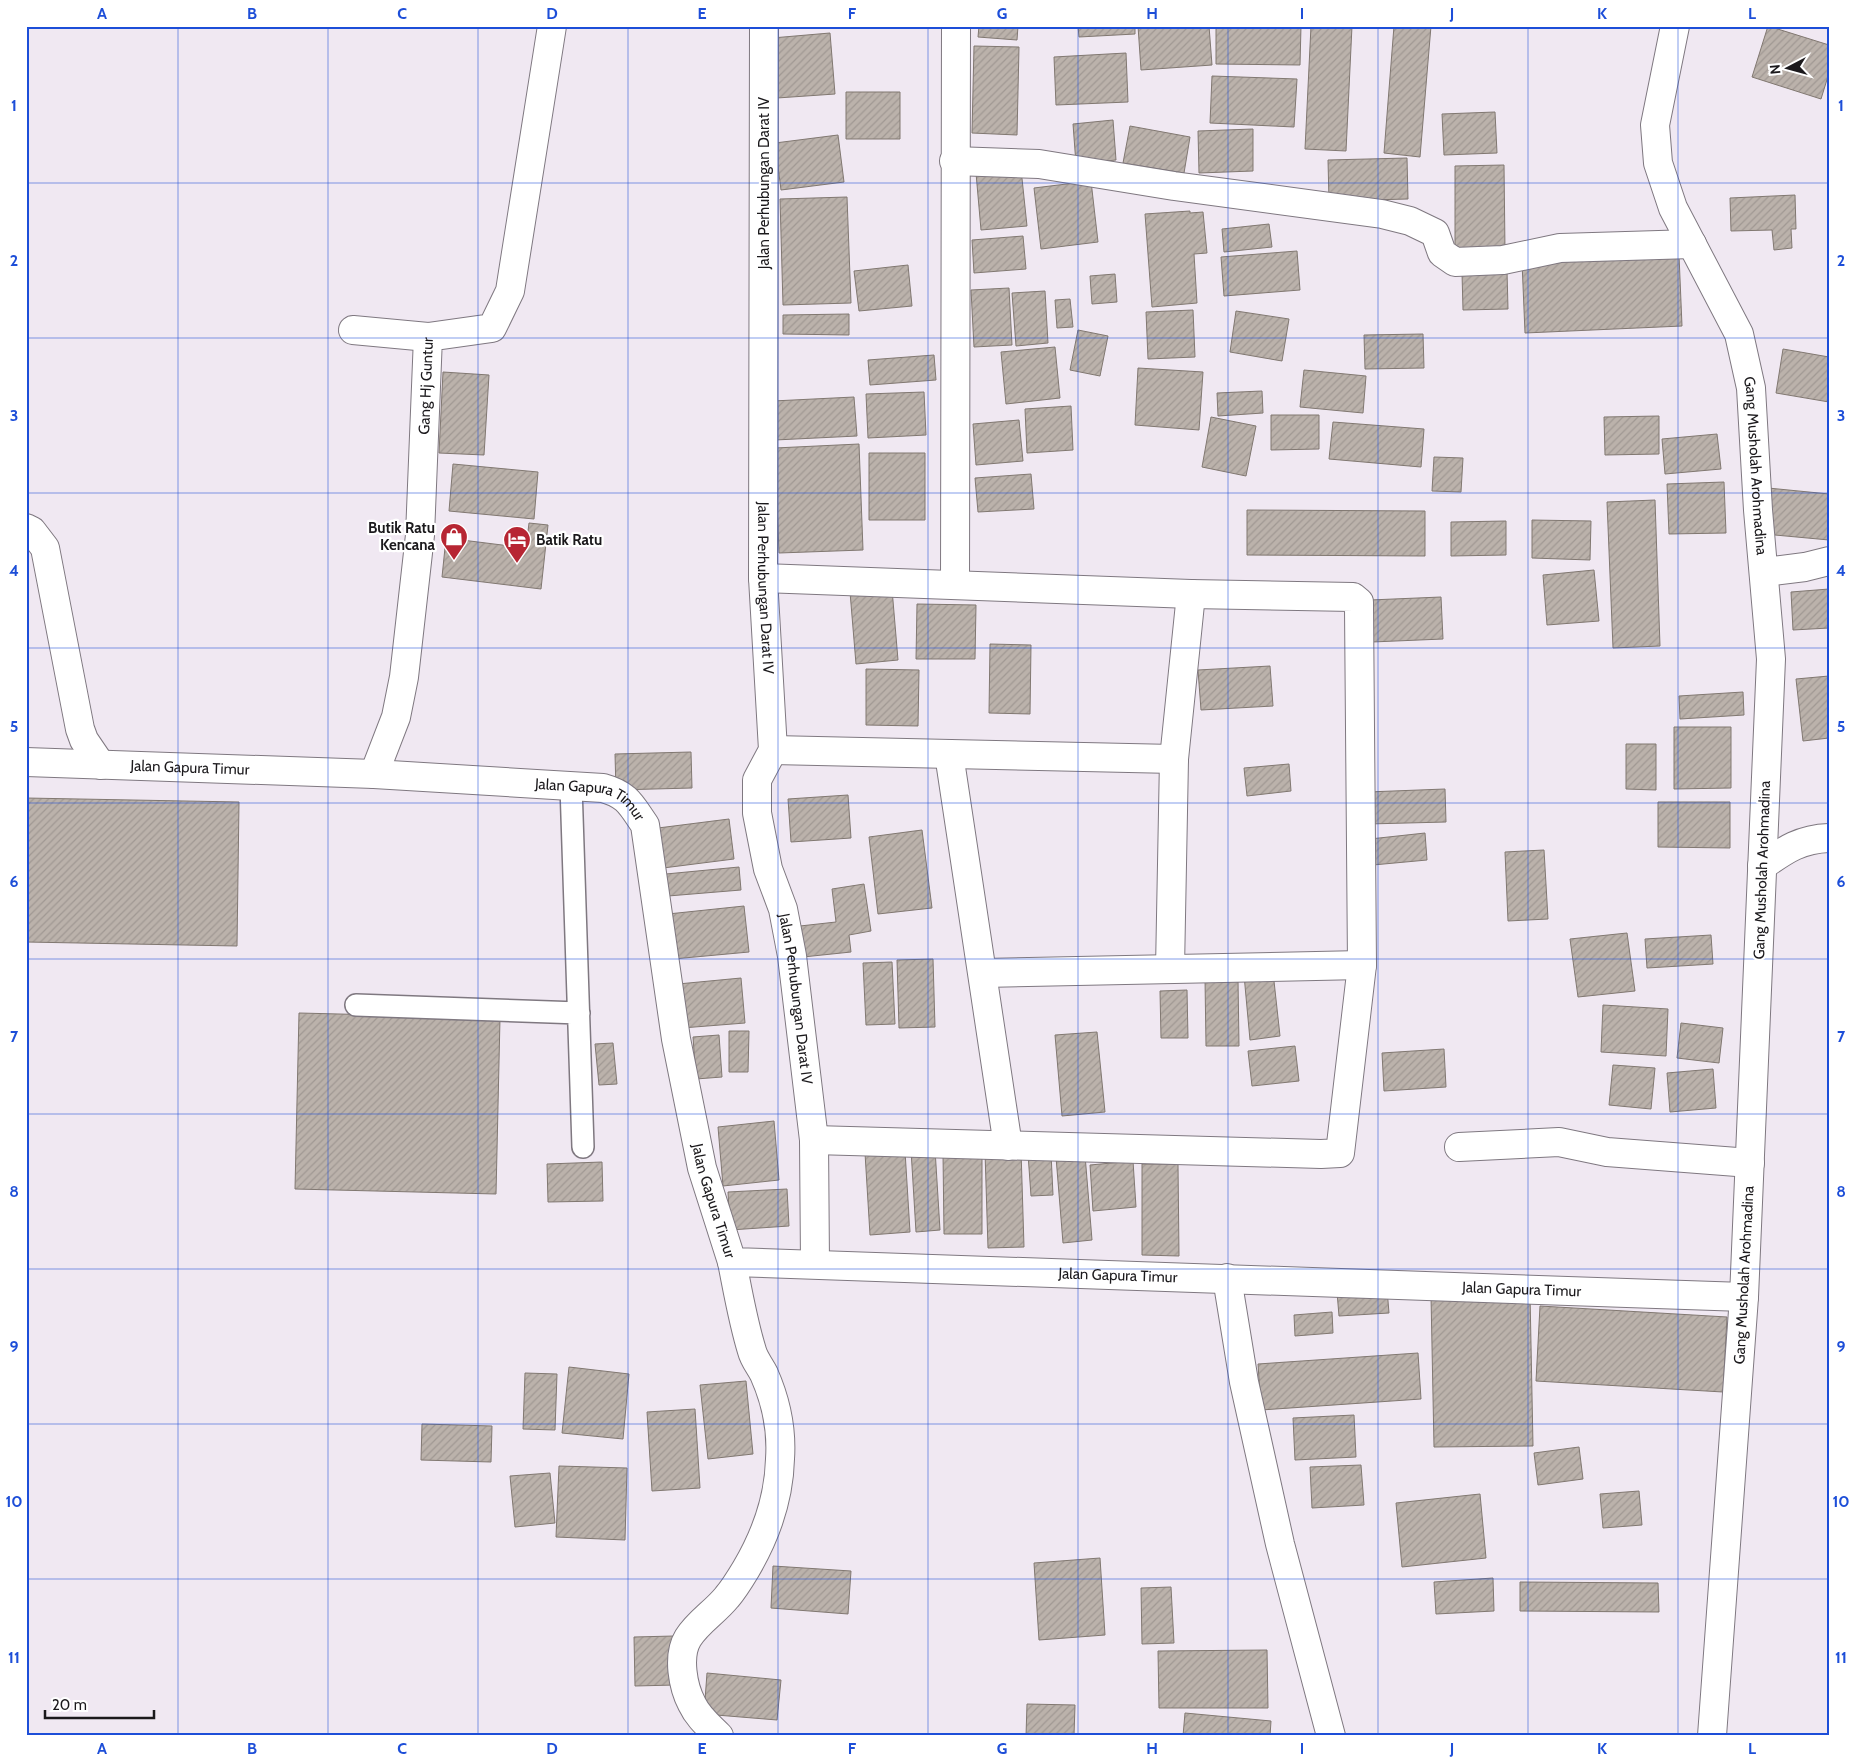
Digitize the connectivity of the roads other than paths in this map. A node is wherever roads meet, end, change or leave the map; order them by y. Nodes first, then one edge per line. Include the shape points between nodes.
1 (552, 26) edge
2 (764, 26) edge
3 (956, 26) edge
4 (1675, 26) edge
5 (954, 161) junction
6 (1692, 244) junction
7 (353, 330) dead end
8 (428, 337) junction
9 (26, 528) edge
10 (1829, 561) edge
11 (1764, 572) junction
12 (764, 578) junction
13 (955, 585) junction
14 (1191, 594) junction
15 (773, 750) junction
16 (949, 754) junction
17 (1174, 759) junction
18 (26, 762) edge
19 (101, 764) junction
20 (374, 774) junction
21 (571, 786) junction
22 (1829, 838) edge
23 (1762, 866) junction
24 (1362, 965) junction
25 (1170, 969) junction
26 (983, 973) junction
27 (356, 1005) dead end
28 (579, 1013) junction
29 (814, 1140) junction
30 (1008, 1146) junction
31 (583, 1147) dead end
32 (1459, 1147) dead end
33 (1750, 1163) junction
34 (732, 1262) junction
35 (815, 1264) junction
36 (1227, 1278) junction
37 (1744, 1297) junction
38 (719, 1736) edge
39 (1331, 1736) edge
40 (1712, 1736) edge

1 - 8 street, Gang Hj Guntur via 510,292 492,328
2 - 12 street, Jalan Perhubungan Darat IV
3 - 5 street
4 - 6 street, Gang Musholah Arohmadina via 1655,125 1655,144 1673,208
5 - 6 street via 1039,164 1382,214 1410,221 1435,233 1442,253 1455,262 1503,260 1560,248
5 - 13 street
6 - 11 street, Gang Musholah Arohmadina via 1740,334 1746,357
7 - 8 street
8 - 20 street, Gang Hj Guntur via 420,536 404,677 396,717
9 - 19 street via 46,548 80,729
10 - 11 street
11 - 23 street, Gang Musholah Arohmadina via 1771,659
12 - 13 street
12 - 15 street, Jalan Perhubungan Darat IV
13 - 14 street
14 - 17 street
14 - 24 street via 1353,598 1359,602
15 - 16 street
15 - 29 street, Jalan Perhubungan Darat IV via 757,780 757,814 768,869 783,909 792,956
16 - 17 street
16 - 26 street
17 - 25 street
18 - 19 street, Jalan Gapura Timur
19 - 20 street, Jalan Gapura Timur
20 - 21 street, Jalan Gapura Timur
21 - 28 lane
21 - 34 street, Jalan Gapura Timur via 619,792 645,825 676,1038 702,1168
22 - 23 street via 1792,845
23 - 33 street, Gang Musholah Arohmadina
24 - 25 street
24 - 30 street via 1340,1153
25 - 26 street
26 - 30 street
27 - 28 lane
28 - 31 lane
29 - 30 street
29 - 35 street, Jalan Perhubungan Darat IV
32 - 33 street via 1559,1142 1606,1152
33 - 37 street, Gang Musholah Arohmadina
34 - 35 street, Jalan Gapura Timur
34 - 38 street via 752,1353 764,1374 780,1428 780,1460 777,1492 765,1532 741,1577 687,1639 684,1650 682,1662 691,1704
35 - 36 street, Jalan Gapura Timur
36 - 37 street, Jalan Gapura Timur
36 - 39 street via 1244,1382 1280,1544
37 - 40 street, Gang Musholah Arohmadina

